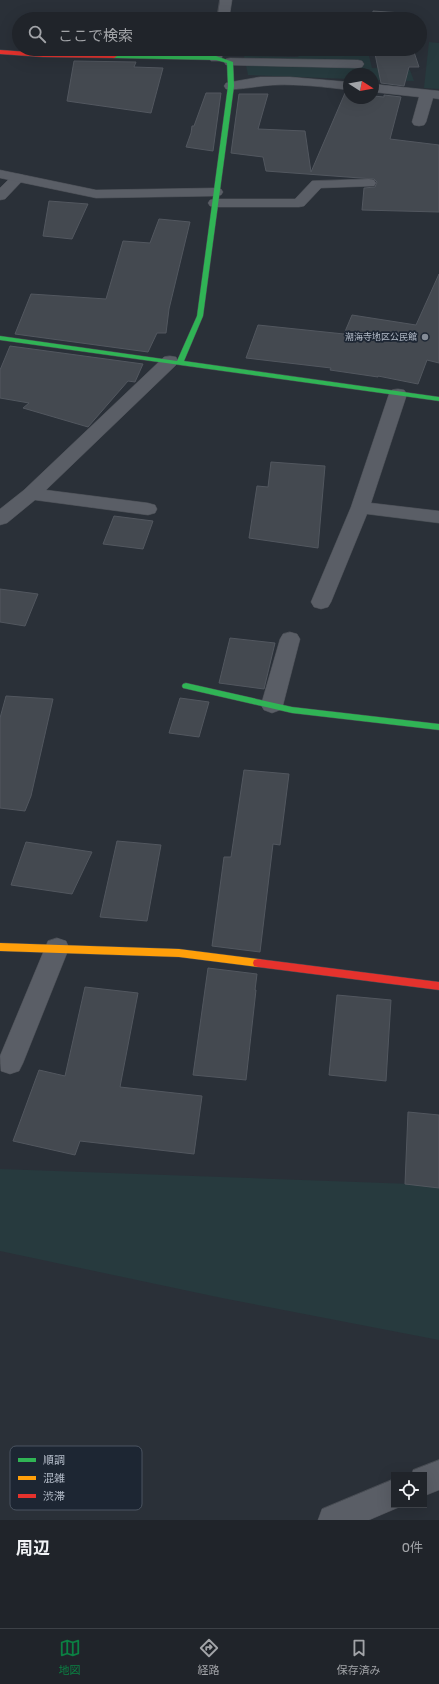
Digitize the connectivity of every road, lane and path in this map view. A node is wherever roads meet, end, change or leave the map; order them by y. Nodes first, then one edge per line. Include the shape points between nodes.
1 (226, 0) edge
2 (224, 12) edge
3 (0, 52) edge
4 (12, 53) edge
5 (220, 56) edge
6 (230, 62) junction
7 (358, 64) dead end
8 (232, 86) junction
9 (343, 86) edge
10 (379, 89) edge
11 (433, 94) edge
12 (419, 122) dead end
13 (0, 174) edge
14 (18, 178) junction
15 (369, 183) dead end
16 (0, 196) edge
17 (216, 197) junction
18 (0, 338) edge
19 (175, 362) junction
20 (398, 394) junction
21 (439, 399) edge
22 (31, 494) junction
23 (360, 507) junction
24 (148, 509) dead end
25 (439, 517) edge
26 (0, 519) edge
27 (321, 602) dead end
28 (290, 639) dead end
29 (186, 686) dead end
30 (272, 705) junction
31 (439, 727) edge
32 (0, 947) edge
33 (57, 948) junction
34 (439, 986) edge
35 (10, 1063) dead end
36 (439, 1475) edge
37 (427, 1480) edge
38 (391, 1495) edge
39 (333, 1520) edge

1 - 2 street
3 - 4 street
5 - 6 street
6 - 7 lane
6 - 8 street
8 - 9 street via 246,82 280,81
8 - 17 street
10 - 11 street
11 - 12 street
13 - 14 street
14 - 16 lane
14 - 17 street via 96,194
15 - 17 street via 317,184 299,203
17 - 19 street via 200,316
18 - 19 street
19 - 20 street
19 - 22 street
20 - 21 street
20 - 23 street
22 - 24 street
22 - 26 street
23 - 25 street
23 - 27 street
28 - 30 street
29 - 30 street
30 - 31 street via 292,710
32 - 33 street
33 - 34 street via 179,953
33 - 35 street
36 - 37 lane
38 - 39 lane

